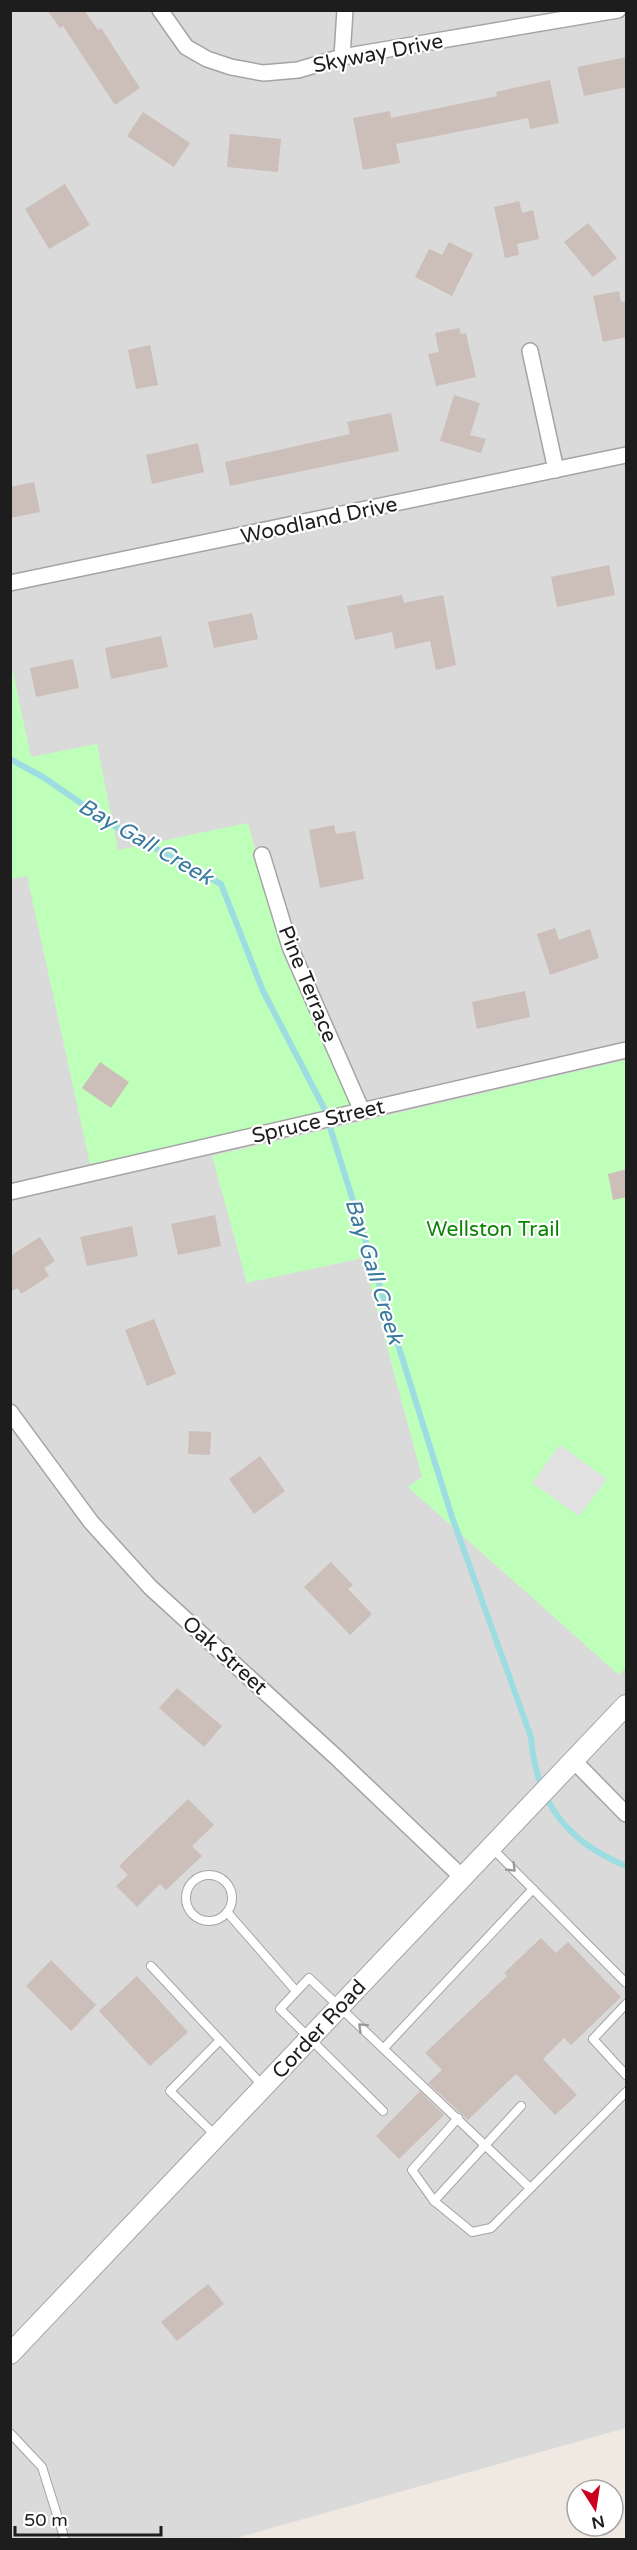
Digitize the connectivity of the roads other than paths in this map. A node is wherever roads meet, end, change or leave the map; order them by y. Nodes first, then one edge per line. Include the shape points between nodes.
1 (160, 10) edge
2 (345, 10) edge
3 (618, 10) edge
4 (342, 57) junction
5 (530, 351) dead end
6 (627, 455) edge
7 (556, 470) junction
8 (10, 583) edge
9 (262, 855) dead end
10 (627, 1050) edge
11 (356, 1113) junction
12 (10, 1192) edge
13 (10, 1412) edge
14 (627, 1705) edge
15 (574, 1761) junction
16 (627, 1814) edge
17 (491, 1848) junction
18 (463, 1878) junction
19 (533, 1889) junction
20 (226, 1911) junction
21 (151, 1966) dead end
22 (627, 1983) edge
23 (296, 1991) junction
24 (627, 2004) edge
25 (341, 2006) junction
26 (311, 2038) junction
27 (220, 2040) junction
28 (384, 2048) junction
29 (627, 2076) edge
30 (264, 2087) junction
31 (627, 2092) edge
32 (521, 2106) dead end
33 (383, 2111) dead end
34 (458, 2118) junction
35 (216, 2137) junction
36 (486, 2145) junction
37 (530, 2188) junction
38 (434, 2201) junction
39 (10, 2354) edge
40 (10, 2433) edge
41 (65, 2540) edge

1 - 4 street, Skyway Drive via 186,47 231,67 263,73 298,70
2 - 4 street
3 - 4 street, Skyway Drive
5 - 7 street
6 - 7 street, Woodland Drive
7 - 8 street, Woodland Drive
9 - 11 street, Pine Terrace via 290,947
10 - 11 street, Spruce Street
11 - 12 street, Spruce Street
13 - 18 street, Oak Street via 91,1522 150,1587
14 - 15 street, Corder Road
15 - 16 street
15 - 17 street, Corder Road
17 - 18 street, Corder Road
17 -> 19 lane
18 - 25 street, Corder Road
19 - 22 lane
19 - 28 lane
20 - 20 lane via 215,1920 195,1916 186,1897 191,1883 204,1875 220,1877 232,1897
20 - 23 lane
21 - 27 lane
23 - 25 lane via 309,1978
23 - 26 lane via 280,2009
24 - 29 lane via 593,2039
25 - 26 street, Corder Road
28 -> 25 lane
26 - 30 street, Corder Road
26 - 33 lane
27 - 30 lane
27 - 35 lane via 170,2091
28 - 34 lane
30 - 35 street, Corder Road
31 - 37 lane
32 - 36 lane
34 - 36 lane
34 - 38 lane via 412,2170
35 - 39 street, Corder Road
36 - 37 lane
36 - 38 lane
37 - 38 lane via 490,2228 472,2232
40 - 41 lane via 42,2468

